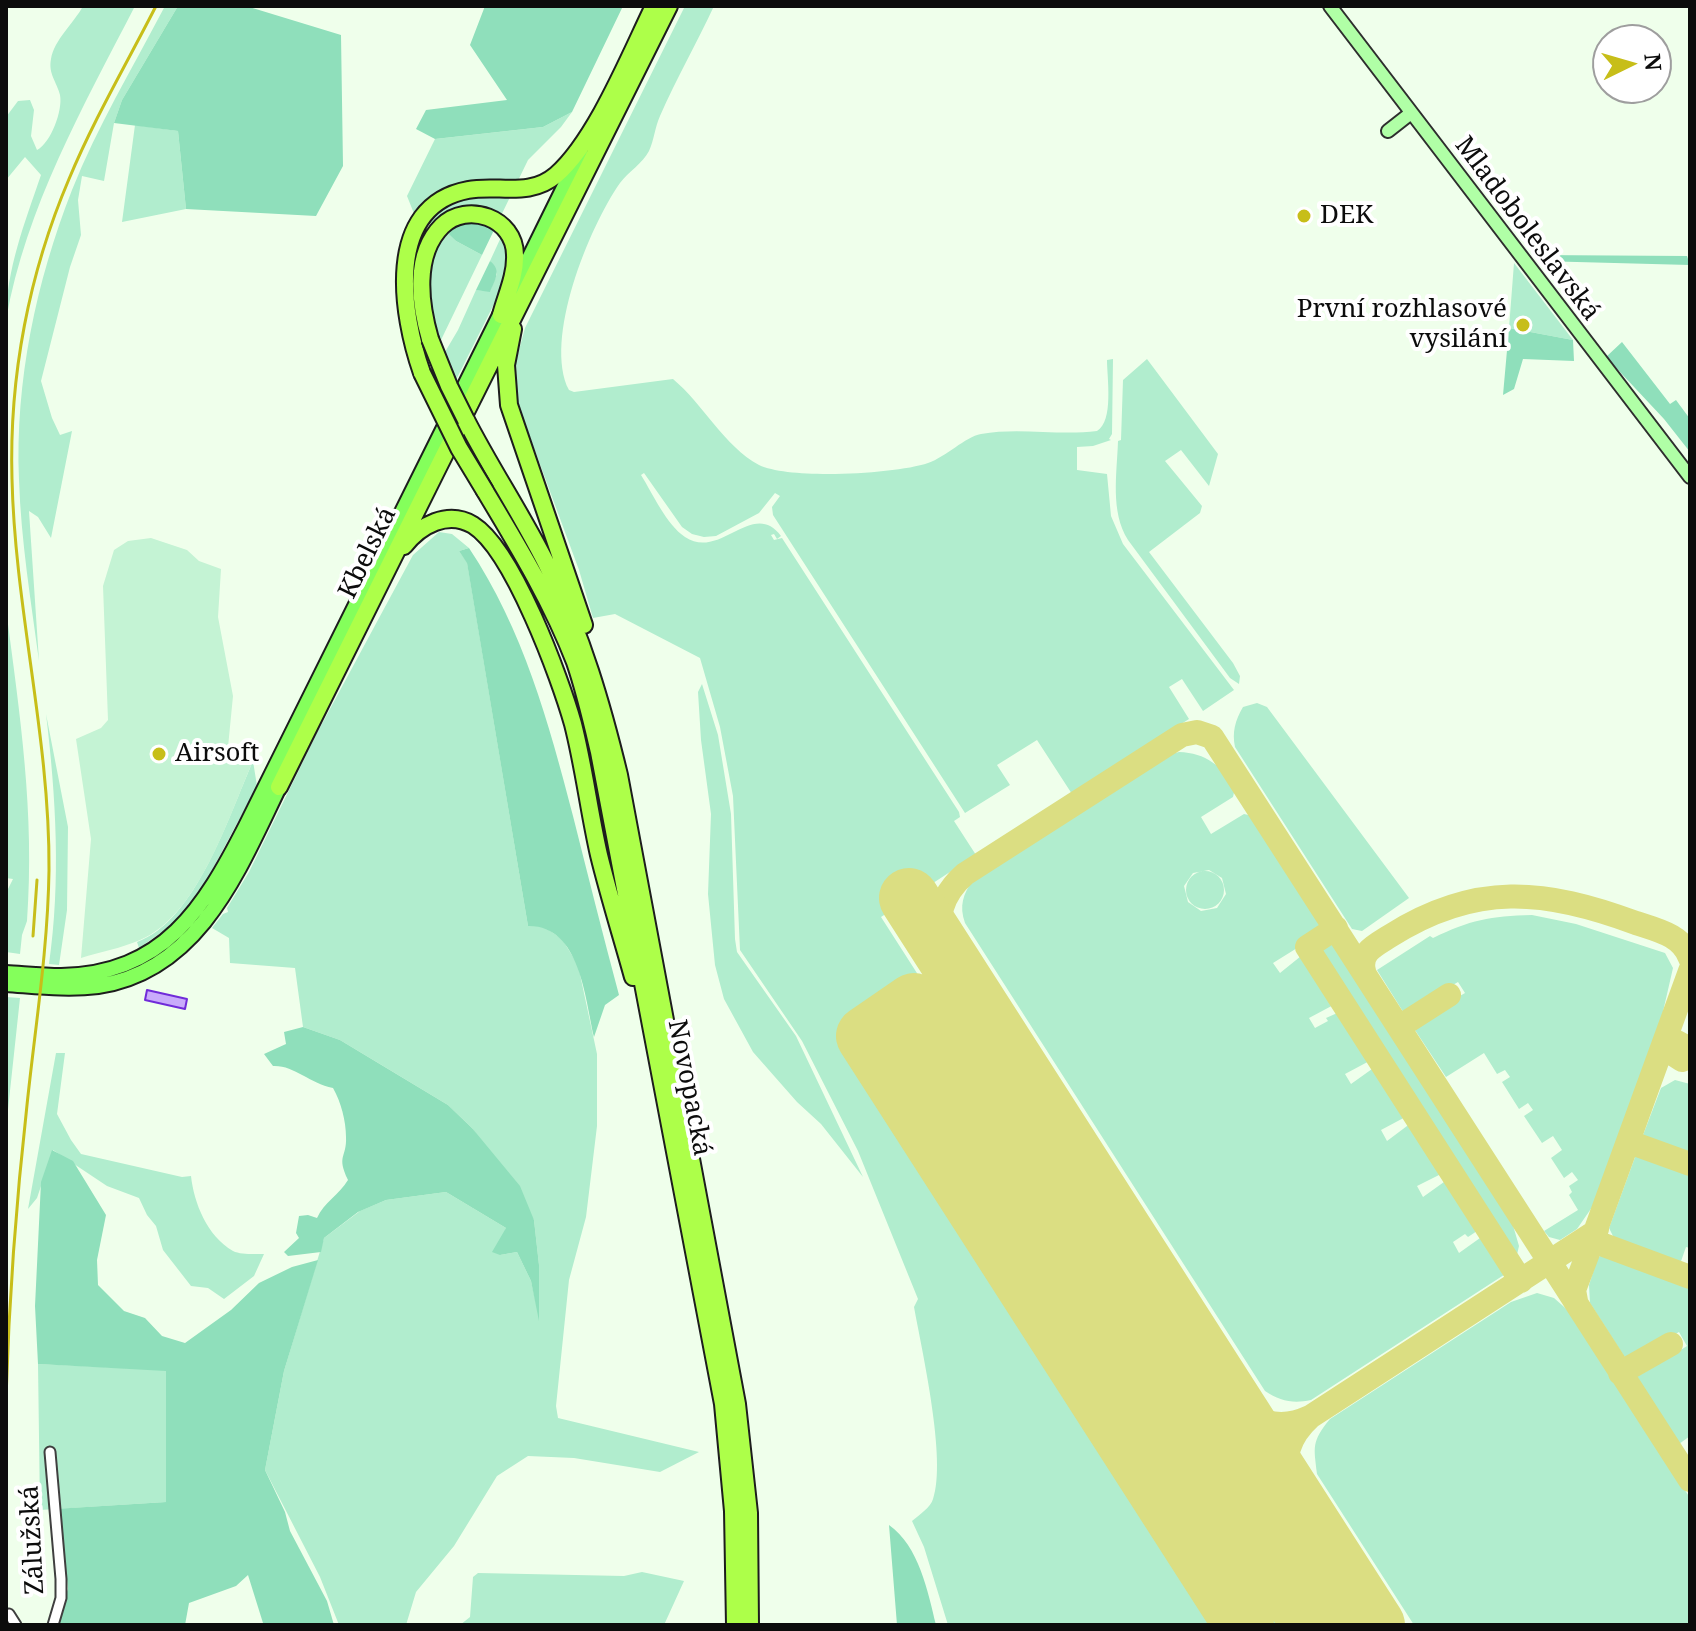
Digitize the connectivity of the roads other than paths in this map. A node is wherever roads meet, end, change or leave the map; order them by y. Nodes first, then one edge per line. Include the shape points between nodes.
1 (654, 6) edge
2 (669, 6) edge
3 (1330, 6) edge
4 (1411, 113) junction
5 (597, 121) junction
6 (1388, 131) dead end
7 (524, 297) junction
8 (501, 315) junction
9 (1690, 477) edge
10 (383, 578) junction
11 (607, 727) junction
12 (279, 787) joint
13 (6, 973) edge
14 (6, 984) edge
15 (662, 1079) junction
16 (50, 1452) dead end
17 (9, 1614) dead end
18 (16, 1625) edge
19 (53, 1625) edge
20 (735, 1625) edge
21 (750, 1625) edge

1 - 5 highway, Kbelská
2 - 7 highway, Kbelská
3 - 4 main road, Mladoboleslavská
4 - 6 main road
4 - 9 main road, Mladoboleslavská
5 - 8 main road, Kbelská
5 - 15 highway, Novopacká, bridge via 556,175 512,191 468,190 425,215 405,262 404,302 410,336 435,403 533,574 569,649 590,714
7 - 10 highway, Kbelská
7 - 11 highway via 507,357 509,405 594,657
8 - 11 highway, bridge via 515,265 510,236 489,217 470,214 450,220 430,243 422,276 430,339 478,443 533,536 577,633
8 - 13 main road, Kbelská via 201,906 166,941 124,965 61,976
10 - 12 highway, Kbelská
10 - 15 highway via 416,533 436,521 455,519 482,533 519,590 566,700 602,865
11 - 21 highway, Novopacká via 737,1404 749,1513
12 - 14 main road, Kbelská via 219,903 173,953 135,975 99,986
15 - 20 highway, Novopacká via 723,1404 733,1511
16 - 19 street, Zálužská via 61,1579
17 - 18 street, Zálužská

